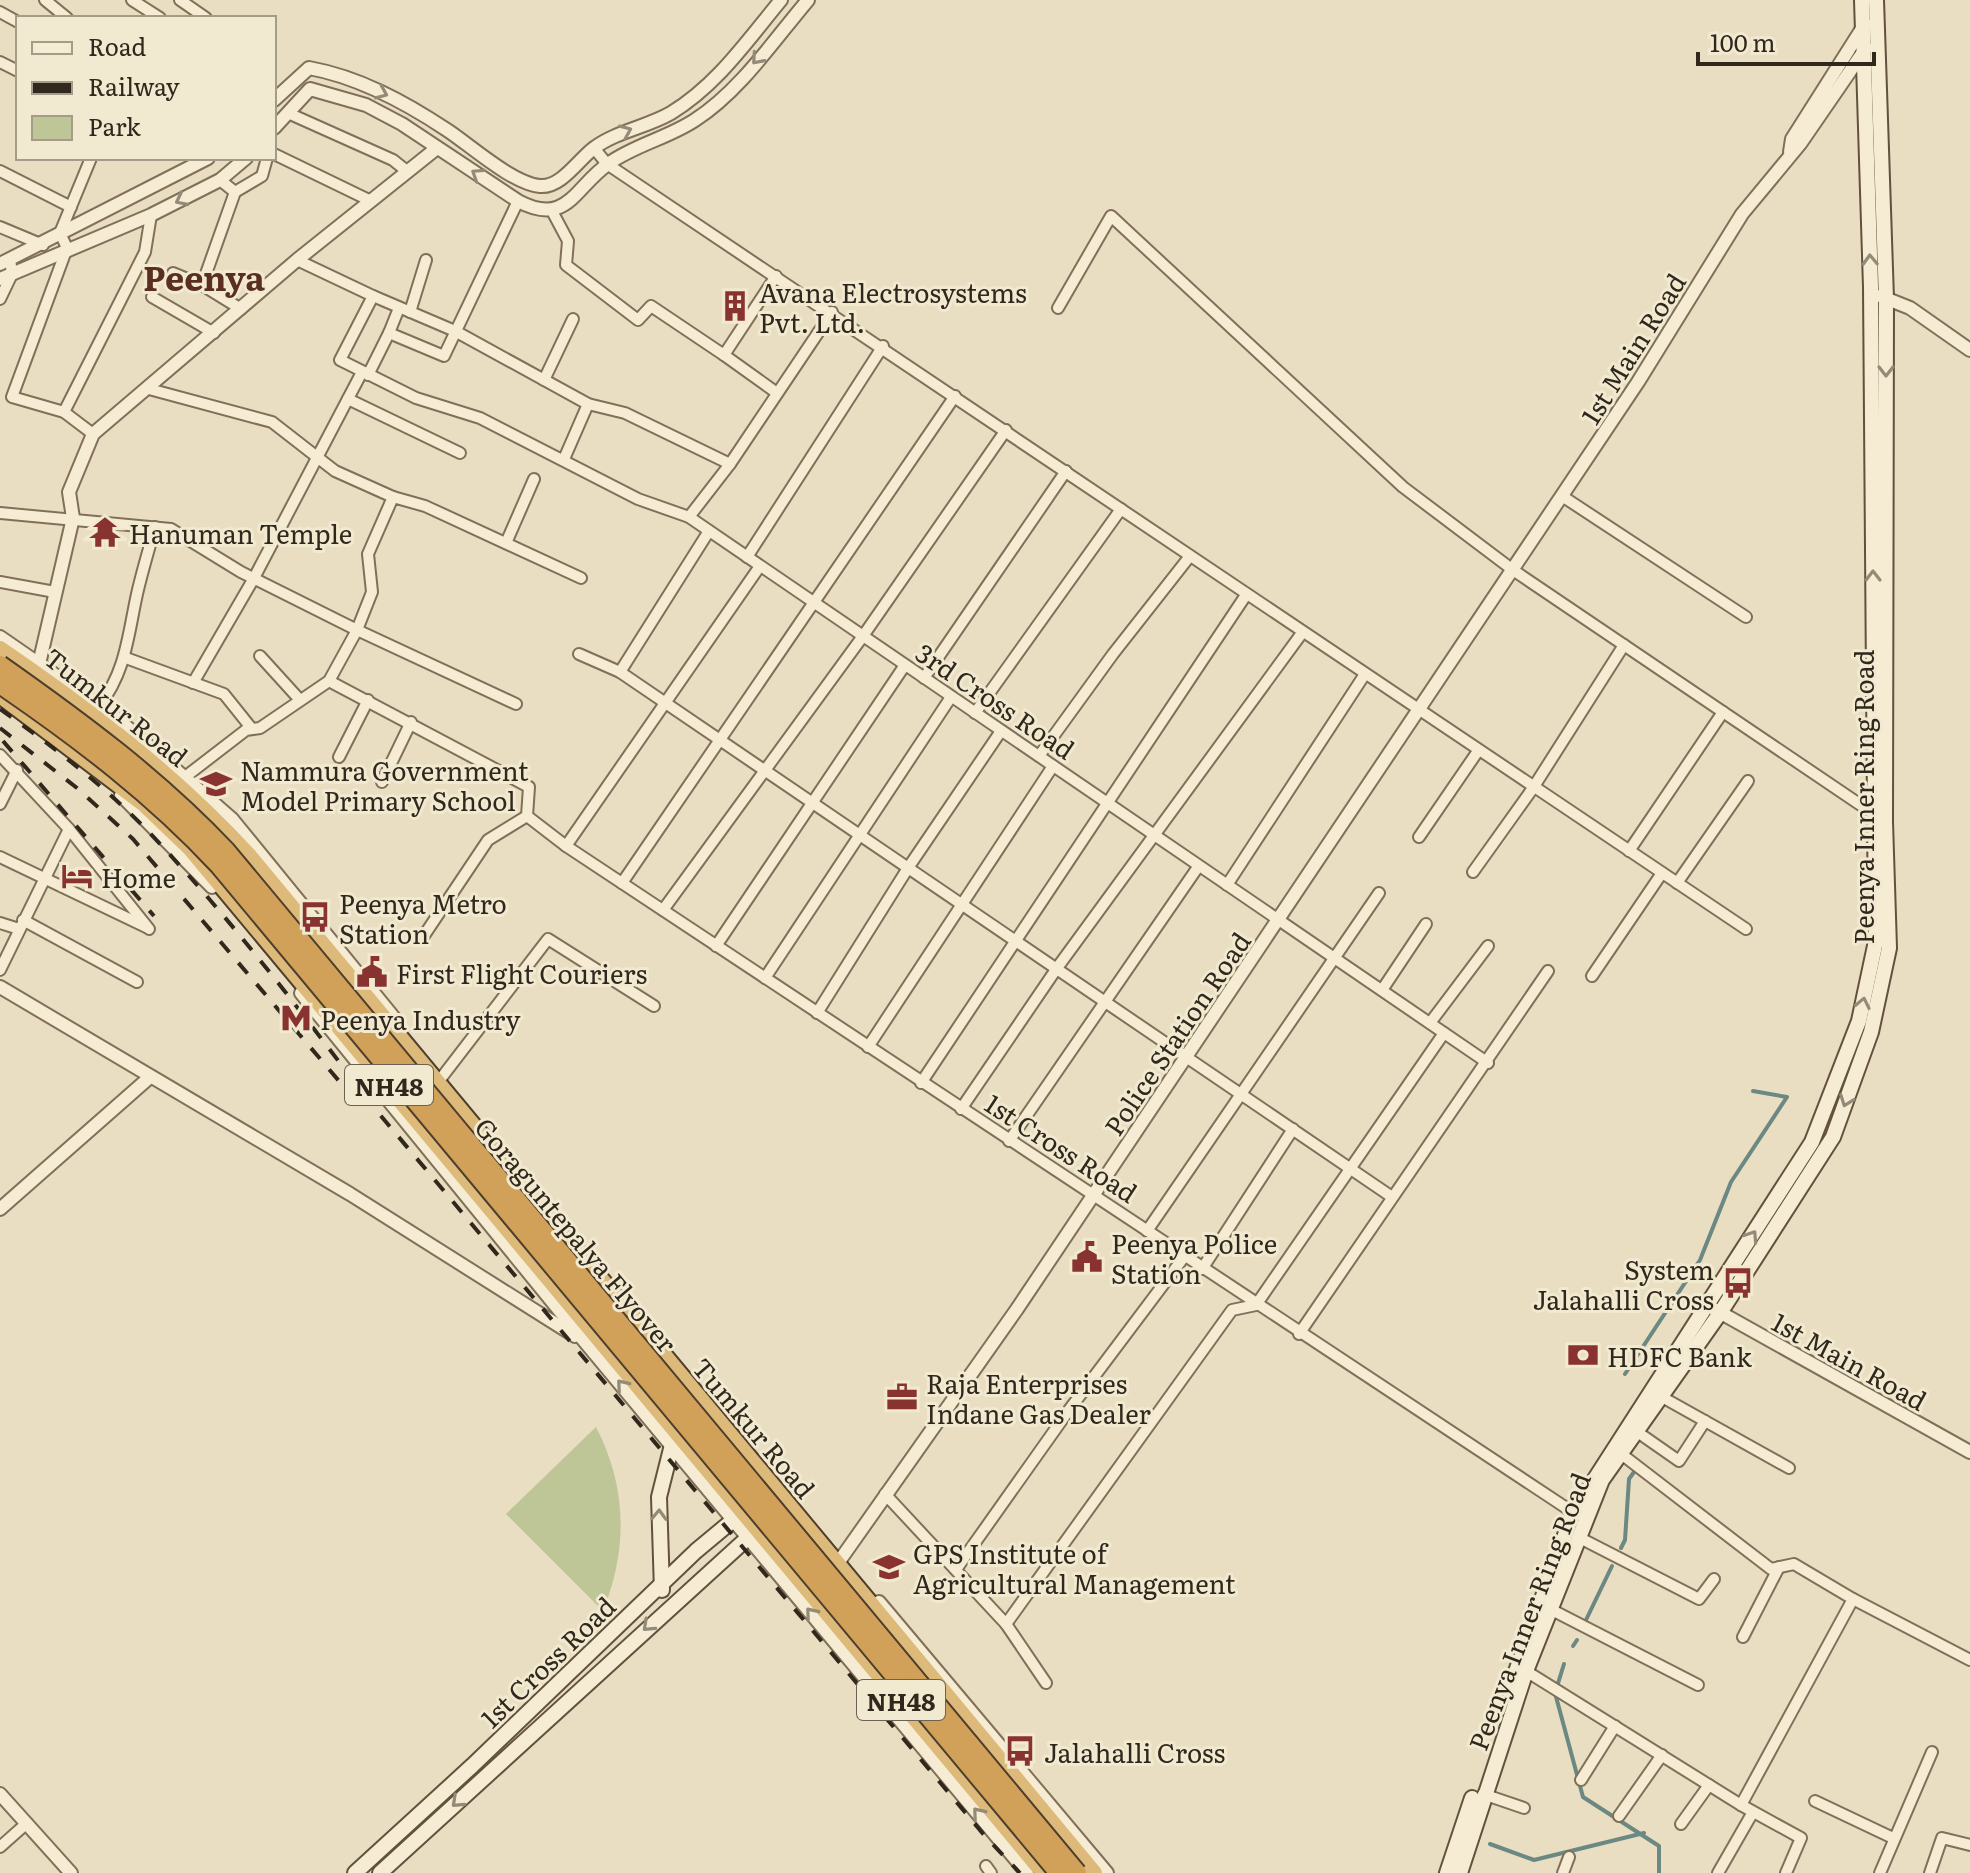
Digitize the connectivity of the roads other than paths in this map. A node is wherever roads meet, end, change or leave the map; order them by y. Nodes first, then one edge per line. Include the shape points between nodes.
1 (45, 0) edge
2 (132, 0) edge
3 (180, 0) edge
4 (781, 0) edge
5 (808, 0) edge
6 (1862, 0) edge
7 (1876, 0) edge
8 (55, 14) edge
9 (156, 16) edge
10 (203, 16) edge
11 (1870, 24) junction
12 (1871, 46) junction
13 (276, 98) edge
14 (288, 113) junction
15 (276, 126) edge
16 (437, 148) junction
17 (594, 148) junction
18 (1790, 152) junction
19 (276, 155) edge
20 (90, 160) edge
21 (204, 160) edge
22 (241, 160) edge
23 (266, 160) edge
24 (607, 164) junction
25 (0, 171) edge
26 (408, 172) junction
27 (220, 180) junction
28 (235, 192) junction
29 (371, 201) junction
30 (518, 201) junction
31 (71, 207) junction
32 (552, 211) junction
33 (151, 215) junction
34 (0, 227) edge
35 (60, 233) junction
36 (43, 245) junction
37 (67, 248) junction
38 (297, 260) junction
39 (426, 260) dead end
40 (5, 261) edge
41 (173, 273) dead end
42 (6, 276) edge
43 (776, 276) junction
44 (202, 285) junction
45 (1871, 292) junction
46 (373, 296) junction
47 (152, 297) dead end
48 (0, 299) edge
49 (1886, 299) junction
50 (1058, 308) dead end
51 (241, 309) junction
52 (404, 310) junction
53 (832, 312) junction
54 (1871, 313) junction
55 (573, 319) dead end
56 (1886, 320) junction
57 (455, 331) junction
58 (214, 333) junction
59 (389, 333) junction
60 (883, 346) junction
61 (1970, 350) edge
62 (724, 355) junction
63 (365, 373) junction
64 (544, 380) junction
65 (149, 389) junction
66 (777, 393) junction
67 (955, 396) junction
68 (348, 399) junction
69 (588, 404) junction
70 (64, 412) junction
71 (1006, 430) junction
72 (93, 434) junction
73 (460, 453) dead end
74 (318, 458) junction
75 (564, 459) junction
76 (730, 464) junction
77 (1066, 471) junction
78 (534, 479) dead end
79 (1562, 496) junction
80 (393, 497) junction
81 (1121, 509) junction
82 (0, 513) edge
83 (689, 517) junction
84 (73, 518) junction
85 (155, 527) junction
86 (709, 531) junction
87 (506, 543) junction
88 (1190, 556) junction
89 (747, 557) junction
90 (760, 566) junction
91 (1513, 570) junction
92 (254, 578) junction
93 (581, 578) dead end
94 (0, 582) edge
95 (55, 592) junction
96 (1246, 595) junction
97 (811, 601) junction
98 (1746, 617) dead end
99 (357, 630) junction
100 (1302, 633) junction
101 (863, 636) junction
102 (0, 637) edge
103 (1624, 645) junction
104 (0, 649) edge
105 (579, 654) dead end
106 (260, 656) dead end
107 (126, 658) junction
108 (39, 664) junction
109 (0, 665) edge
110 (905, 665) junction
111 (620, 672) junction
112 (1365, 674) junction
113 (924, 678) junction
114 (329, 681) junction
115 (193, 683) junction
116 (0, 684) edge
117 (0, 695) edge
118 (951, 697) junction
119 (300, 700) junction
120 (368, 700) junction
121 (664, 702) junction
122 (0, 704) edge
123 (516, 704) dead end
124 (99, 706) junction
125 (1418, 711) junction
126 (1723, 712) junction
127 (975, 713) junction
128 (411, 722) junction
129 (252, 729) junction
130 (1001, 731) junction
131 (719, 739) junction
132 (1478, 751) junction
133 (0, 755) edge
134 (1039, 756) junction
135 (339, 757) dead end
136 (1053, 766) junction
137 (17, 770) junction
138 (765, 770) junction
139 (185, 777) junction
140 (1748, 781) dead end
141 (382, 782) dead end
142 (1533, 788) junction
143 (813, 803) junction
144 (0, 804) edge
145 (1109, 804) junction
146 (1874, 814) junction
147 (527, 816) junction
148 (69, 829) junction
149 (1154, 835) junction
150 (861, 836) junction
151 (1419, 837) dead end
152 (566, 846) junction
153 (1629, 851) junction
154 (0, 857) edge
155 (1198, 867) junction
156 (908, 868) junction
157 (1473, 872) dead end
158 (1662, 873) junction
159 (43, 878) junction
160 (622, 883) junction
161 (1677, 883) junction
162 (1227, 885) junction
163 (1379, 893) dead end
164 (960, 903) junction
165 (663, 910) junction
166 (1278, 920) junction
167 (0, 923) edge
168 (1426, 924) dead end
169 (21, 925) junction
170 (1746, 929) dead end
171 (423, 937) dead end
172 (1017, 942) junction
173 (716, 946) junction
174 (1488, 946) dead end
175 (1333, 958) junction
176 (1057, 968) junction
177 (0, 970) edge
178 (1548, 971) dead end
179 (1592, 976) dead end
180 (765, 978) junction
181 (137, 982) dead end
182 (0, 987) edge
183 (1382, 990) junction
184 (1104, 1001) junction
185 (654, 1006) dead end
186 (817, 1013) junction
187 (1430, 1023) junction
188 (1444, 1033) junction
189 (868, 1047) junction
190 (1186, 1057) junction
191 (1488, 1063) junction
192 (150, 1077) junction
193 (442, 1077) junction
194 (921, 1083) junction
195 (1240, 1093) junction
196 (961, 1109) junction
197 (1293, 1129) junction
198 (1009, 1141) junction
199 (1350, 1168) junction
200 (1093, 1196) junction
201 (1392, 1197) junction
202 (0, 1209) edge
203 (1147, 1231) junction
204 (1184, 1257) junction
205 (1202, 1269) junction
206 (1256, 1305) junction
207 (1714, 1309) junction
208 (1299, 1334) junction
209 (585, 1342) junction
210 (1662, 1397) junction
211 (1705, 1421) junction
212 (1636, 1431) junction
213 (672, 1445) junction
214 (1970, 1452) edge
215 (1620, 1453) junction
216 (1789, 1468) dead end
217 (774, 1488) junction
218 (885, 1494) junction
219 (788, 1504) junction
220 (738, 1515) junction
221 (1579, 1517) junction
222 (752, 1532) junction
223 (1578, 1537) junction
224 (840, 1562) junction
225 (1779, 1567) junction
226 (957, 1568) junction
227 (1714, 1579) dead end
228 (659, 1587) junction
229 (809, 1590) junction
230 (1853, 1599) junction
231 (673, 1604) junction
232 (1550, 1609) junction
233 (1006, 1624) junction
234 (1743, 1637) dead end
235 (1970, 1660) edge
236 (1526, 1671) junction
237 (1046, 1683) dead end
238 (1698, 1685) dead end
239 (1615, 1726) junction
240 (1932, 1752) dead end
241 (1662, 1755) junction
242 (1581, 1780) dead end
243 (1709, 1785) junction
244 (0, 1794) edge
245 (1483, 1794) junction
246 (1815, 1801) dead end
247 (1741, 1805) junction
248 (1524, 1808) dead end
249 (1753, 1812) junction
250 (1619, 1816) dead end
251 (27, 1823) junction
252 (1681, 1824) dead end
253 (1893, 1838) junction
254 (1970, 1845) edge
255 (0, 1847) edge
256 (1569, 1857) dead end
257 (71, 1873) edge
258 (355, 1873) edge
259 (380, 1873) edge
260 (1027, 1873) edge
261 (1044, 1873) edge
262 (1059, 1873) edge
263 (1077, 1873) edge
264 (1094, 1873) edge
265 (1107, 1873) edge
266 (1447, 1873) edge
267 (1460, 1873) edge
268 (1563, 1873) edge
269 (1718, 1873) edge
270 (1786, 1873) edge
271 (1880, 1873) edge
272 (1930, 1873) edge

1 - 8 street
2 - 9 street
3 - 10 street
17 -> 4 street via 693,99
5 -> 24 street via 699,118
6 - 11 main road, Peenya Inner Ring Road
7 - 11 main road, Peenya Inner Ring Road
11 - 12 main road, Peenya Inner Ring Road
11 - 18 street, 1st Main Road via 1792,139
12 - 18 street, 1st Main Road
45 -> 12 main road, Peenya Inner Ring Road
12 - 49 main road, Peenya Inner Ring Road
13 -> 17 street via 309,68 335,73 407,104 512,175 539,186 552,184
14 - 15 street
14 - 16 street via 310,89 366,105
14 - 26 street via 393,160
16 - 26 street
30 -> 16 street
17 - 24 street
18 - 79 street, 1st Main Road via 1742,214
19 - 29 street
20 - 31 street
21 - 35 street
22 - 27 street
23 - 28 street via 262,176
24 - 32 street via 565,206
24 - 43 street
25 - 31 street
26 - 29 street
27 - 28 street
27 -> 33 street
28 - 44 street
29 - 38 street
30 - 32 street via 534,210
30 - 57 street
31 - 35 street
32 - 62 street via 568,241 566,265 638,320 651,306
33 - 37 street
33 - 70 street via 145,252
34 - 36 street
35 - 36 street
35 - 37 street
36 - 40 street
37 - 42 street
37 - 70 street via 12,397
38 - 46 street
38 - 51 street
39 - 52 street
40 - 42 street
41 - 44 street
42 - 48 street
43 - 53 street
43 - 62 street
44 - 51 street
45 - 49 street
45 - 54 main road, Peenya Inner Ring Road
46 - 52 street
46 - 63 street via 340,360
47 - 58 street
49 - 56 main road, Peenya Inner Ring Road
49 - 61 street via 1910,308
50 - 91 street via 1111,216 1403,487
51 - 58 street
52 - 57 street
52 - 59 street
53 - 60 street
53 - 66 street
54 - 56 main road
146 -> 54 main road, Peenya Inner Ring Road
55 - 64 street
56 -> 207 main road, Peenya Inner Ring Road via 1889,948 1871,1032 1833,1137
57 - 59 street via 444,356
57 - 64 street
58 - 65 street
59 - 63 street
60 - 67 street
60 - 89 street
62 - 66 street
63 - 68 street
63 - 75 street, 3rd Cross Road via 416,398 480,418
64 - 69 street
65 - 72 street
65 - 74 street via 272,422
66 - 76 street
67 - 71 street
67 - 97 street
68 - 73 street
68 - 74 street
69 - 75 street
69 - 76 street via 625,413
70 - 72 street
71 - 77 street
71 - 101 street
72 - 84 street via 69,492
74 - 80 street
74 - 92 street
75 - 83 street, 3rd Cross Road via 638,499
76 - 83 street
77 - 81 street
77 - 113 street
78 - 87 street
79 - 91 street, 1st Main Road
79 - 98 street
80 - 87 street
80 - 99 street via 368,554 372,592
81 - 88 street
81 - 127 street
82 - 84 street
83 - 86 street, 3rd Cross Road
84 - 85 street
84 - 95 street
85 - 92 street via 171,529
85 - 107 street
86 - 89 street, 3rd Cross Road
86 - 111 street
87 - 93 street
88 - 96 street
88 - 134 street
89 - 90 street, 3rd Cross Road
90 - 97 street, 3rd Cross Road
90 - 121 street
91 - 103 street
91 - 125 street, Police Station Road
92 - 99 street
92 - 115 street
94 - 95 street
95 - 108 street
96 - 100 street
96 - 145 street
97 - 101 street, 3rd Cross Road
97 - 131 street
99 - 114 street
99 - 123 street
100 - 112 street
100 - 149 street
101 - 110 street, 3rd Cross Road
101 - 138 street
102 - 108 street
103 - 126 street
103 - 142 street
104 - 217 highway, Tumkur Road / NH48 via 111,726 217,820
105 - 111 street
106 - 119 street
107 - 115 street
107 - 124 street
108 - 124 street
109 - 263 highway, Goraguntepalya Flyover, bridge via 121,753 226,851
110 - 113 street, 3rd Cross Road
110 - 143 street
111 - 121 street
112 - 125 street
112 - 162 street
113 - 118 street, 3rd Cross Road
114 - 119 street
114 - 120 street
115 - 129 street via 224,694
116 - 262 highway, Goraguntepalya Flyover, bridge via 113,765 219,865
117 - 220 highway, NH48 via 132,794 190,848
118 - 127 street, 3rd Cross Road
118 - 150 street
119 - 129 street
120 - 128 street
120 - 135 street
121 - 131 street
121 - 152 street
122 - 209 street via 104,780 200,873
124 - 139 street
125 - 132 street
125 - 166 street, Police Station Road
126 - 146 street
126 - 153 street
127 - 130 street, 3rd Cross Road
128 - 141 street
128 - 147 street via 529,787
129 - 139 street via 215,750
130 - 134 street, 3rd Cross Road
130 - 156 street
131 - 138 street
131 - 160 street
132 - 142 street
132 - 151 street
133 - 137 street
134 - 136 street, 3rd Cross Road
136 - 145 street, 3rd Cross Road
136 - 164 street
137 - 144 street
137 - 148 street
138 - 143 street
138 - 165 street
139 - 193 street via 232,819
140 - 161 street
142 - 153 street
142 - 157 street
143 - 150 street
143 - 173 street
145 - 149 street, 3rd Cross Road
145 - 172 street
207 -> 146 main road, Peenya Inner Ring Road via 1812,1142 1859,1021 1876,941
147 - 152 street, 1st Cross Road
147 - 171 street via 488,840
148 - 159 street
148 - 159 street via 149,929
149 - 155 street, 3rd Cross Road
149 - 176 street
150 - 156 street
150 - 180 street
152 - 160 street, 1st Cross Road
153 - 158 street
154 - 159 street
155 - 162 street, 3rd Cross Road
155 - 184 street
156 - 164 street
156 - 186 street
158 - 161 street
158 - 179 street
159 - 169 street
160 - 165 street, 1st Cross Road
161 - 170 street
162 - 166 street, 3rd Cross Road
163 - 175 street
164 - 172 street
164 - 189 street
165 - 173 street, 1st Cross Road
166 - 175 street, 3rd Cross Road
166 - 190 street, Police Station Road
167 - 169 street
168 - 183 street
169 - 177 street
169 - 181 street
172 - 176 street
172 - 194 street
173 - 180 street, 1st Cross Road
174 - 187 street
175 - 183 street, 3rd Cross Road
175 - 195 street
176 - 184 street
176 - 196 street
178 - 191 street
180 - 186 street, 1st Cross Road
182 - 192 street
183 - 187 street, 3rd Cross Road
184 - 190 street
184 - 198 street
185 - 193 street via 548,939
186 - 189 street, 1st Cross Road
187 - 188 street, 3rd Cross Road
188 - 191 street, 3rd Cross Road
188 - 199 street
189 - 194 street, 1st Cross Road
190 - 195 street
190 - 200 street, Police Station Road
191 - 201 street
192 - 202 street
192 - 209 street via 350,1194
193 - 224 street
194 - 196 street, 1st Cross Road
195 - 197 street
195 - 203 street
196 - 198 street, 1st Cross Road
197 - 199 street
197 - 205 street
198 - 200 street, 1st Cross Road
199 - 201 street
199 - 206 street
200 - 203 street, 1st Cross Road
200 - 218 street, Police Station Road via 965,1387
201 - 208 street
203 - 204 street, 1st Cross Road
204 - 205 street, 1st Cross Road
204 - 226 street
205 - 206 street, 1st Cross Road
206 - 208 street, 1st Cross Road
206 - 233 street via 1232,1310
207 - 210 main road, Peenya Inner Ring Road
207 - 214 street, 1st Main Road
207 - 221 main road, Peenya Inner Ring Road via 1599,1467
208 - 221 street, 1st Cross Road
213 -> 209 street
210 - 211 street
210 - 212 main road, Peenya Inner Ring Road
211 - 212 street via 1679,1461
211 - 216 street
212 - 215 main road, Peenya Inner Ring Road
213 - 220 street
228 -> 213 main road via 659,1497
215 - 221 main road, Peenya Inner Ring Road
215 - 225 street via 1771,1569
217 - 219 highway, Tumkur Road / NH48
217 - 220 main road, 1st Cross Road
218 - 224 street, Police Station Road
218 - 226 street
219 - 222 main road, 1st Cross Road
219 - 224 highway, Tumkur Road / NH48
220 - 222 highway, NH48
220 - 228 main road, 1st Cross Road
221 - 223 main road, Peenya Inner Ring Road
221 - 266 main road, Peenya Inner Ring Road
222 - 229 highway, NH48
222 - 231 main road, 1st Cross Road
260 -> 222 street
223 - 227 street via 1699,1599
223 - 232 main road, Peenya Inner Ring Road
224 - 229 street, Police Station Road
224 - 264 highway, Tumkur Road / NH48
224 - 265 street
225 - 230 street via 1794,1564
225 - 234 street
226 - 233 street
228 - 231 main road
228 - 258 main road, 1st Cross Road
229 - 261 highway, NH48
230 - 235 street
230 - 247 street
231 -> 259 main road, 1st Cross Road
232 - 236 main road, Peenya Inner Ring Road
232 - 238 street
233 - 237 street
236 - 239 street
236 - 245 main road, Peenya Inner Ring Road
239 - 241 street
239 - 242 street
240 - 253 street
241 - 243 street
241 - 250 street
243 - 247 street
243 - 252 street
244 - 251 street
245 - 248 street
245 - 267 main road, Peenya Inner Ring Road
246 - 253 street
247 - 249 street
249 - 269 street
249 - 270 street via 1801,1838
251 - 255 street
251 - 257 street
253 - 271 street
254 - 272 street via 1942,1838
256 - 268 street

